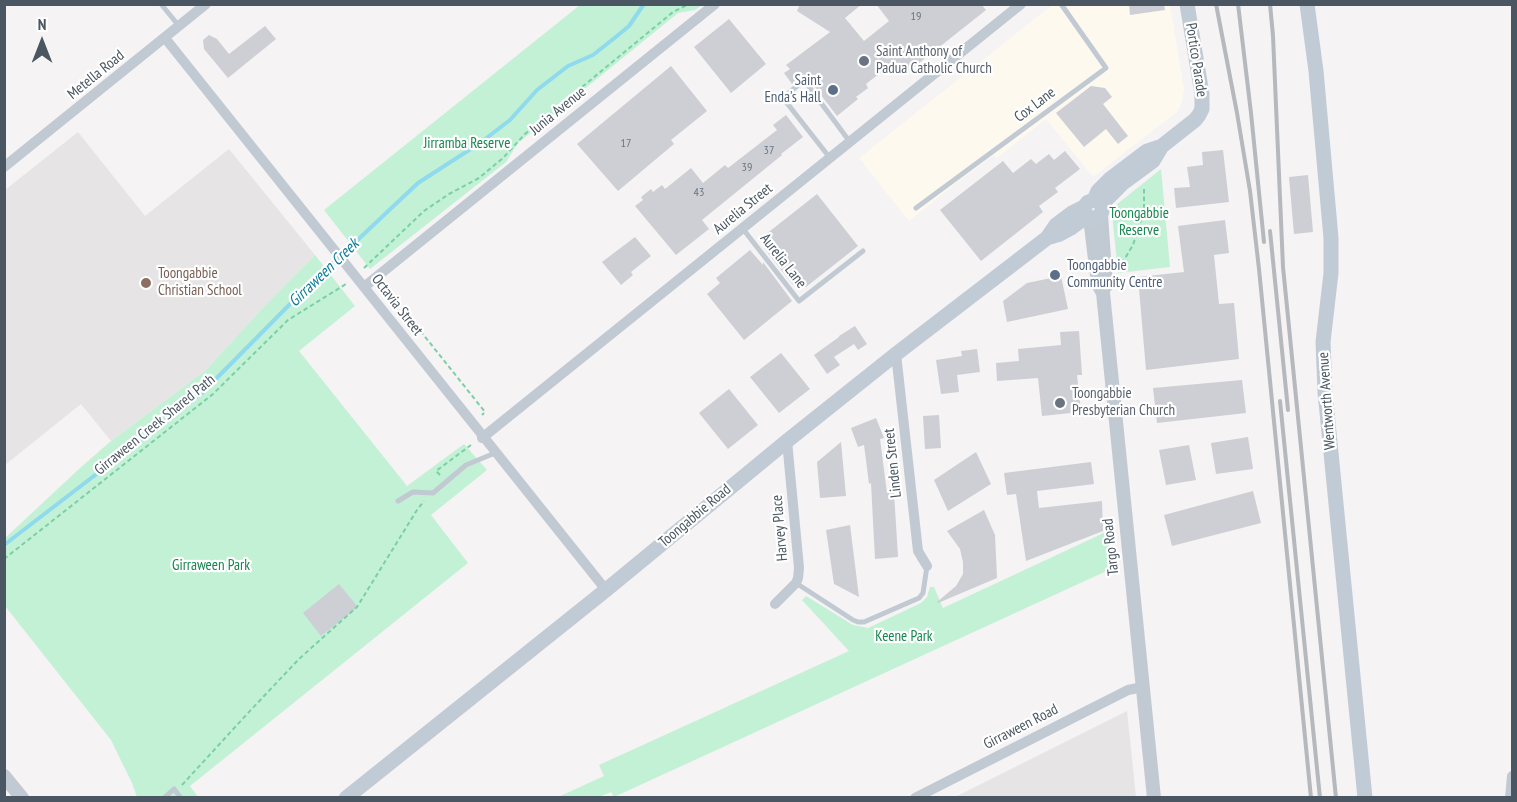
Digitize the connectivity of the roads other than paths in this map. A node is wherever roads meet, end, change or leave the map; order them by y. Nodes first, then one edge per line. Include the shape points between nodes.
1 (160, 4) edge
2 (206, 4) edge
3 (715, 4) edge
4 (1021, 4) edge
5 (1061, 4) edge
6 (1187, 4) edge
7 (1306, 4) edge
8 (179, 26) junction
9 (165, 38) junction
10 (1199, 115) joint
11 (850, 142) junction
12 (830, 158) junction
13 (4, 167) edge
14 (916, 208) dead end
15 (1093, 210) junction
16 (742, 229) junction
17 (863, 251) dead end
18 (363, 286) junction
19 (896, 354) junction
20 (482, 438) junction
21 (787, 441) junction
22 (495, 453) junction
23 (398, 501) dead end
24 (927, 566) joint
25 (796, 583) junction
26 (606, 590) junction
27 (775, 604) dead end
28 (1143, 687) junction
29 (4, 776) edge
30 (1512, 777) edge
31 (22, 798) edge
32 (164, 798) edge
33 (181, 798) edge
34 (346, 798) edge
35 (915, 798) edge
36 (1154, 798) edge
37 (1365, 798) edge
38 (1510, 798) edge

1 - 8 lane
2 - 8 street, Metella Road
3 - 18 street, Junia Avenue
4 - 11 street, Aurelia Street
5 - 14 lane, Cox Lane via 1106,68
6 - 10 main road, Portico Parade via 1203,101
7 - 37 main road, Wentworth Avenue via 1331,238 1323,342 1324,384
8 - 9 street, Metella Road
9 - 13 street, Metella Road
9 - 18 street, Octavia Street
10 - 15 main road, Toongabbie Road via 1162,146 1153,161
11 - 12 street, Aurelia Street
11 - 12 lane via 804,80 783,98
12 - 16 street, Aurelia Street
15 - 19 main road, Toongabbie Road via 1072,213 1047,238
15 - 28 street, Targo Road via 1107,284 1103,293
16 - 17 lane, Aurelia Lane via 799,301
16 - 20 street, Aurelia Street
18 - 20 street, Octavia Street
19 - 21 main road, Toongabbie Road
19 - 24 street, Linden Street via 918,551
20 - 22 street, Octavia Street
21 - 25 street, Harvey Place via 799,568
21 - 26 main road, Toongabbie Road
22 - 23 lane via 466,465 433,493 413,492
22 - 26 street, Octavia Street
24 - 25 lane via 919,598 864,622 853,620
25 - 27 street
26 - 34 main road, Toongabbie Road
28 - 35 street, Girraween Road via 1128,690
28 - 36 street, Targo Road
29 - 31 street
30 - 38 street
32 - 33 lane via 174,789

